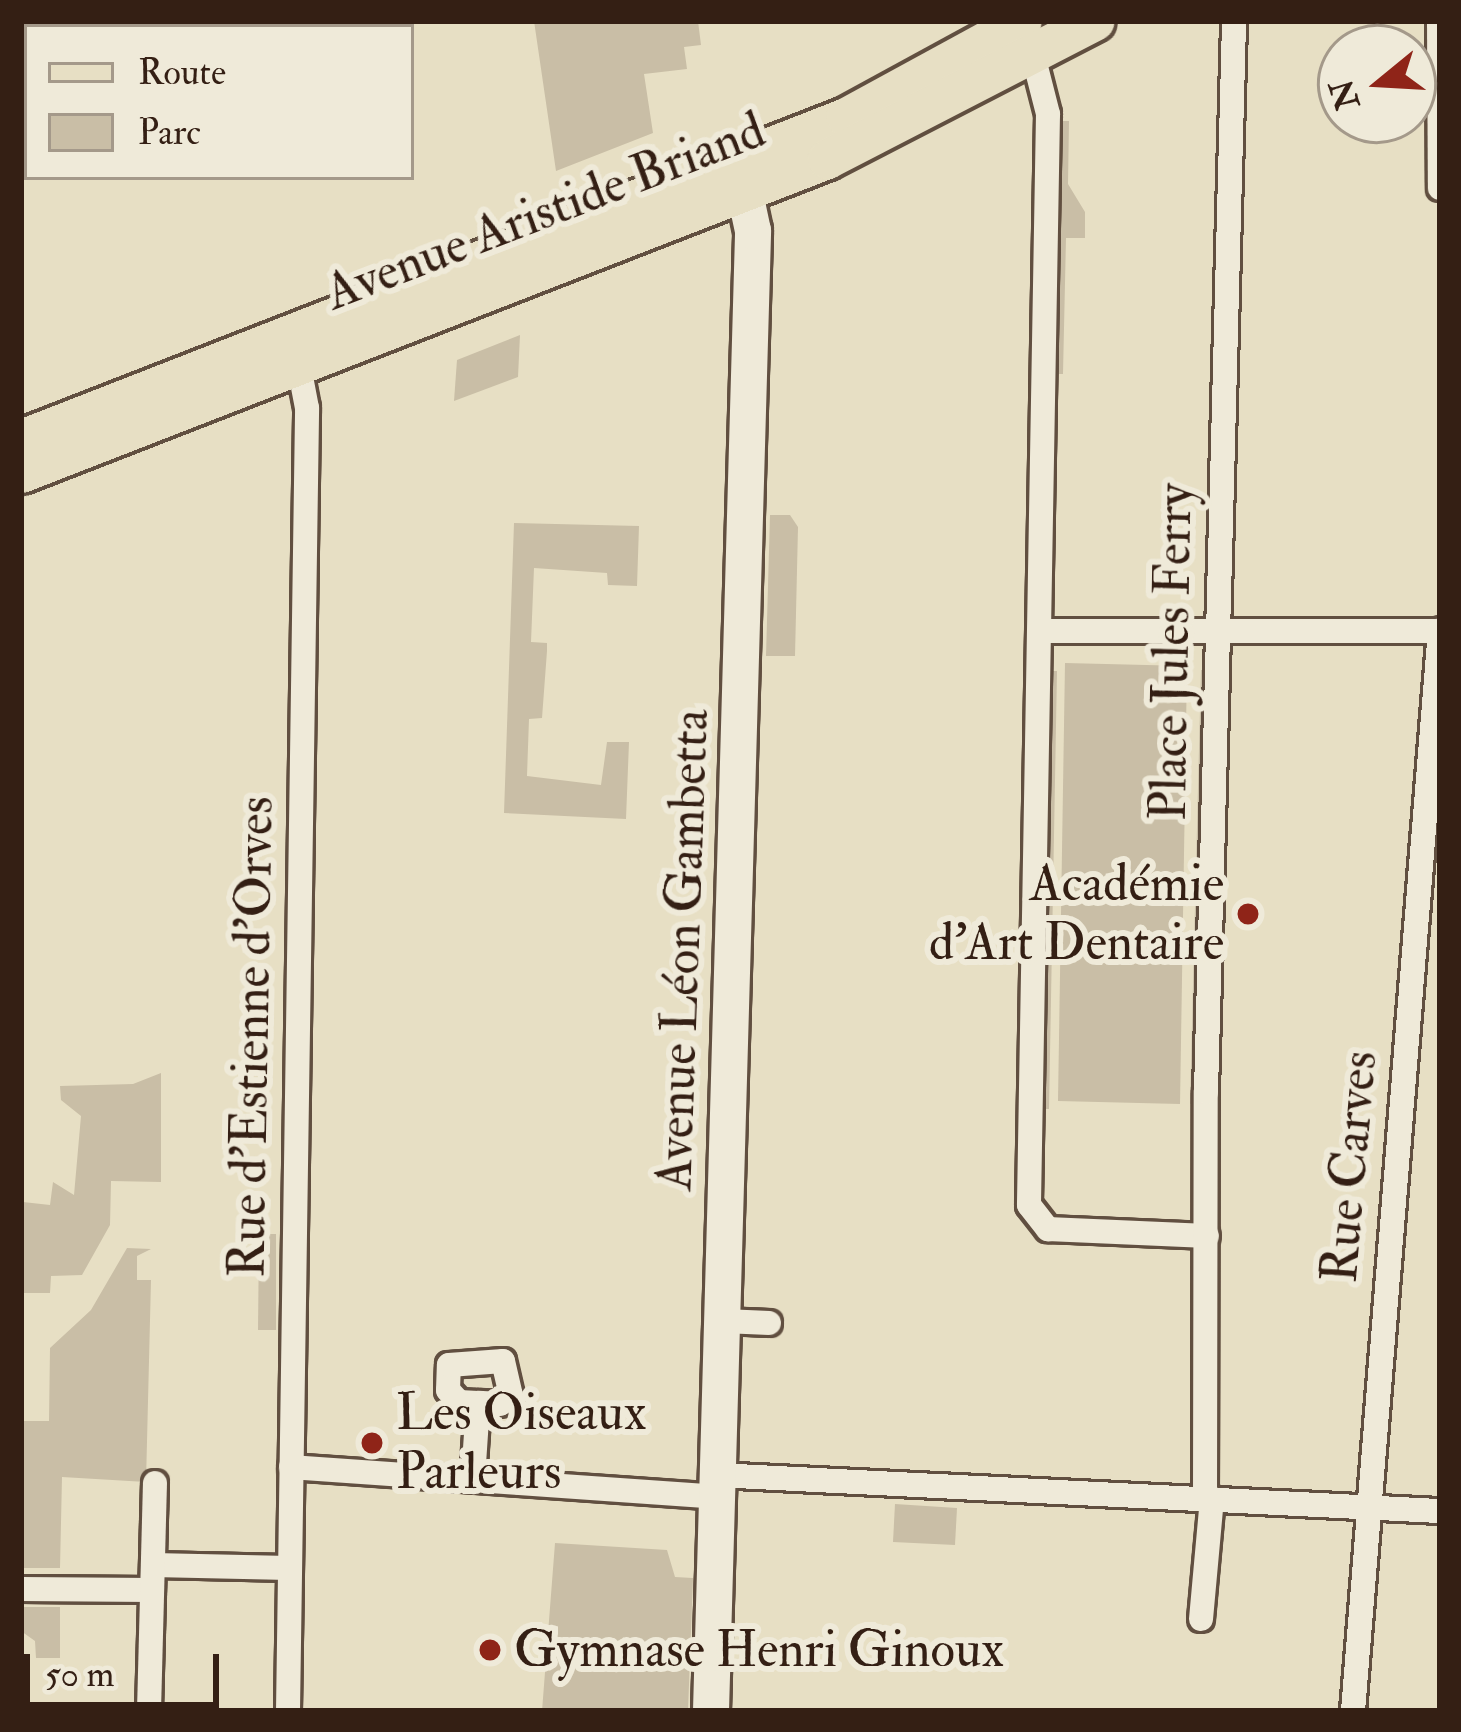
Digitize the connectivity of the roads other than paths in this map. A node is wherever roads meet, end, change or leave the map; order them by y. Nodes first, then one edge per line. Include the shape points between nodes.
1 (1094, 21) edge
2 (1234, 21) edge
3 (1438, 21) edge
4 (1028, 38) edge
5 (1440, 188) edge
6 (745, 193) junction
7 (299, 366) junction
8 (21, 440) edge
9 (21, 473) edge
10 (1218, 629) junction
11 (1440, 630) edge
12 (1041, 631) junction
13 (1207, 1236) junction
14 (724, 1321) junction
15 (769, 1322) dead end
16 (478, 1403) dead end
17 (291, 1466) junction
18 (473, 1479) junction
19 (155, 1483) dead end
20 (716, 1486) junction
21 (1208, 1499) junction
22 (1369, 1507) junction
23 (1440, 1511) edge
24 (290, 1568) junction
25 (152, 1577) junction
26 (21, 1588) edge
27 (1202, 1619) dead end
28 (149, 1711) edge
29 (288, 1711) edge
30 (711, 1711) edge
31 (1353, 1711) edge

1 - 4 main road, Avenue Aristide Briand
2 - 10 street, Place Jules Ferry
3 - 5 street
4 - 6 main road, Avenue Aristide Briand via 892,130
4 - 8 main road, Avenue Aristide Briand
4 - 12 street via 1048,114
6 - 7 main road, Avenue Aristide Briand
6 - 14 main road, Avenue Léon Gambetta via 753,231
7 - 9 main road, Avenue Aristide Briand
7 - 17 street, Rue d'Estienne d'Orves via 307,408
10 - 11 street
10 - 12 street
10 - 13 street, Place Jules Ferry
11 - 22 street, Rue Carves
12 - 13 street via 1031,1214 1048,1229
13 - 21 street, Place Jules Ferry
14 - 15 street
14 - 20 main road, Avenue Léon Gambetta
16 - 18 street
17 - 18 street
17 - 24 street, Rue d'Estienne d'Orves
18 - 20 street
19 - 25 street
20 - 21 street
20 - 30 main road, Avenue Léon Gambetta
21 - 22 street
21 - 27 street, Place Jules Ferry
22 - 23 street
22 - 31 street, Rue Carves
24 - 25 street
24 - 29 street, Rue d'Estienne d'Orves
25 - 26 street
25 - 28 street

